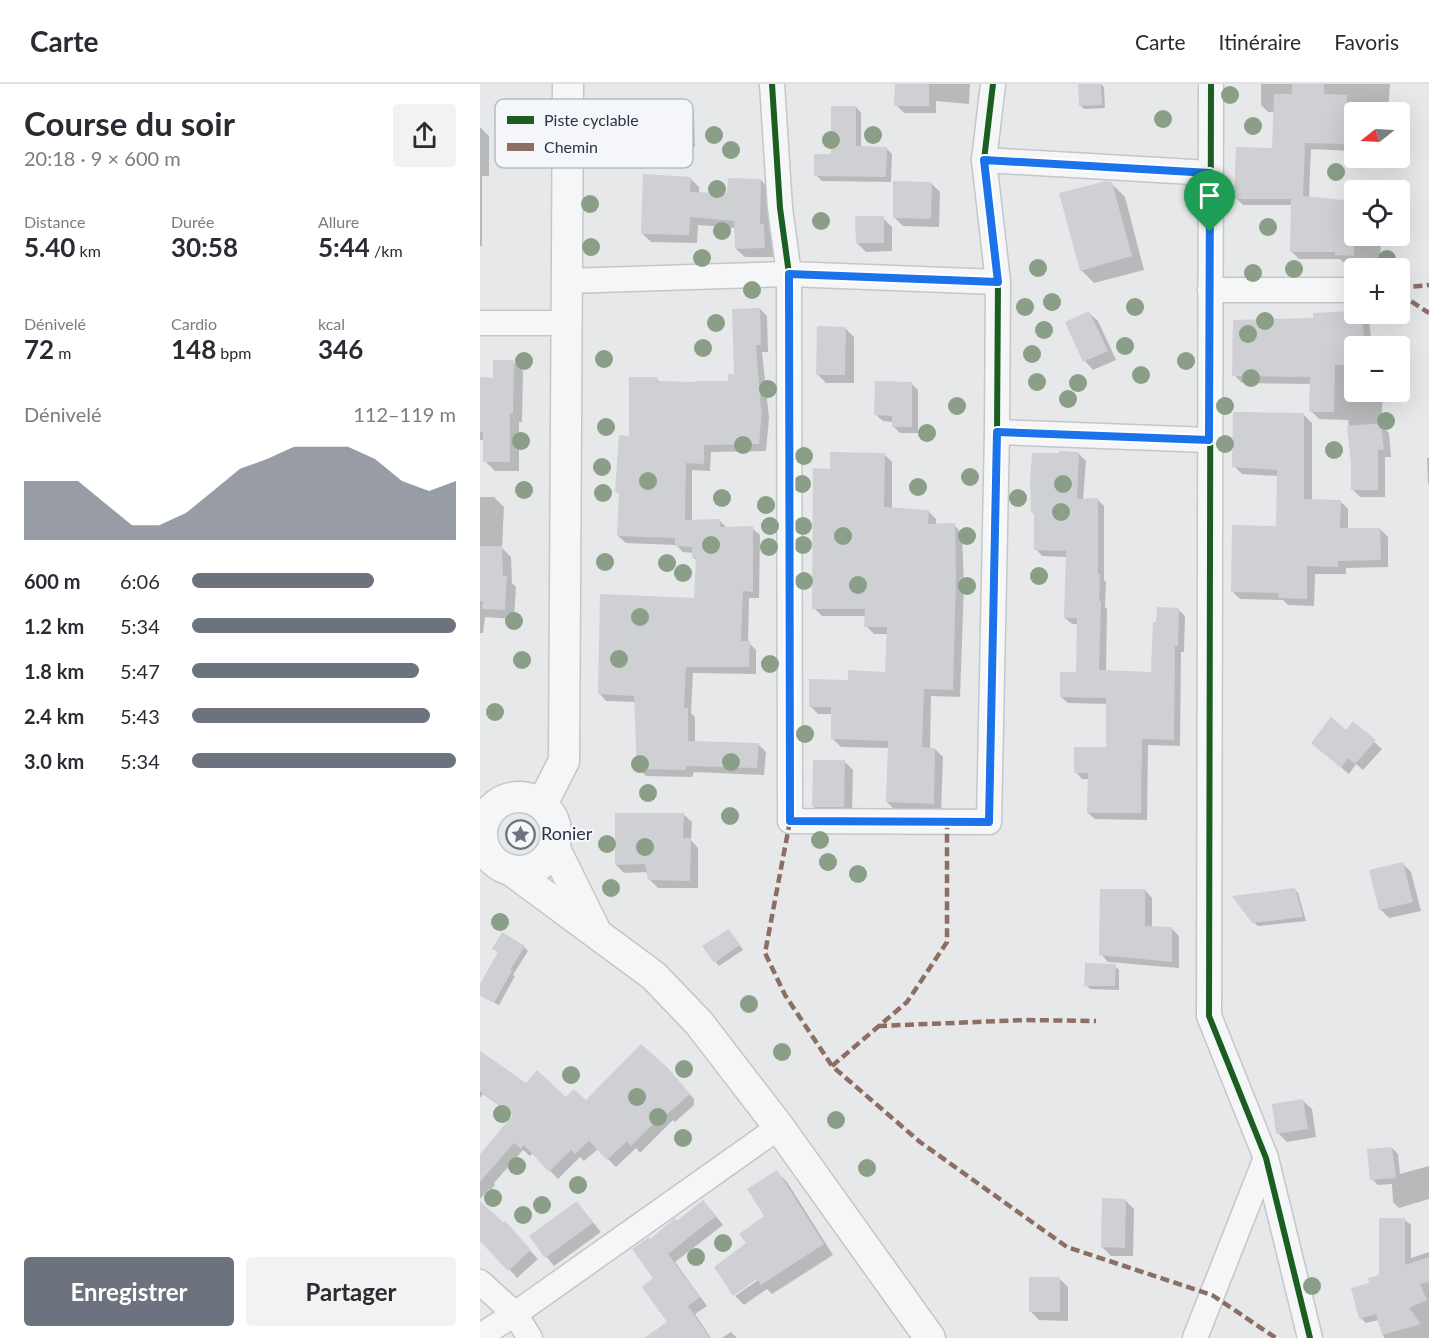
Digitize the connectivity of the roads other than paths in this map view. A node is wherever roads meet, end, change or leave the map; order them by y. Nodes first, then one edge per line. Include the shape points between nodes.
1 (568, 84) edge
2 (772, 84) edge
3 (993, 84) edge
4 (1210, 84) edge
5 (568, 99) edge
6 (984, 160) junction
7 (568, 168) edge
8 (1210, 173) junction
9 (789, 274) junction
10 (567, 281) junction
11 (998, 282) junction
12 (1210, 290) junction
13 (1344, 290) edge
14 (480, 323) edge
15 (566, 323) junction
16 (997, 432) junction
17 (1209, 440) junction
18 (490, 802) edge
19 (542, 804) junction
20 (554, 847) junction
21 (494, 861) edge
22 (595, 931) junction
23 (779, 1127) junction
24 (1266, 1158) junction
25 (480, 1282) edge
26 (515, 1314) junction
27 (480, 1336) edge
28 (530, 1338) edge
29 (930, 1338) edge
30 (1195, 1338) edge
31 (1310, 1338) edge

1 - 5 street
2 - 9 street via 780,208
3 - 6 street
4 - 8 street
6 - 8 street
6 - 11 street
7 - 10 street
8 - 12 street
9 - 10 street
9 - 11 street
9 - 16 street via 790,821 989,822
10 - 15 street
11 - 16 street
12 - 13 street
12 - 17 street
14 - 15 street
15 - 19 street via 564,761
16 - 17 street
17 - 24 street via 1209,1016
18 - 19 street via 512,797
18 - 21 street via 481,834 483,847
19 - 20 street via 552,816 556,831
20 - 21 street via 537,867 525,871
20 - 22 street
21 - 22 street
22 - 23 street via 654,976 699,1023
23 - 26 street
23 - 29 street
24 - 30 street
24 - 31 street
25 - 26 street
26 - 27 street
26 - 28 street

